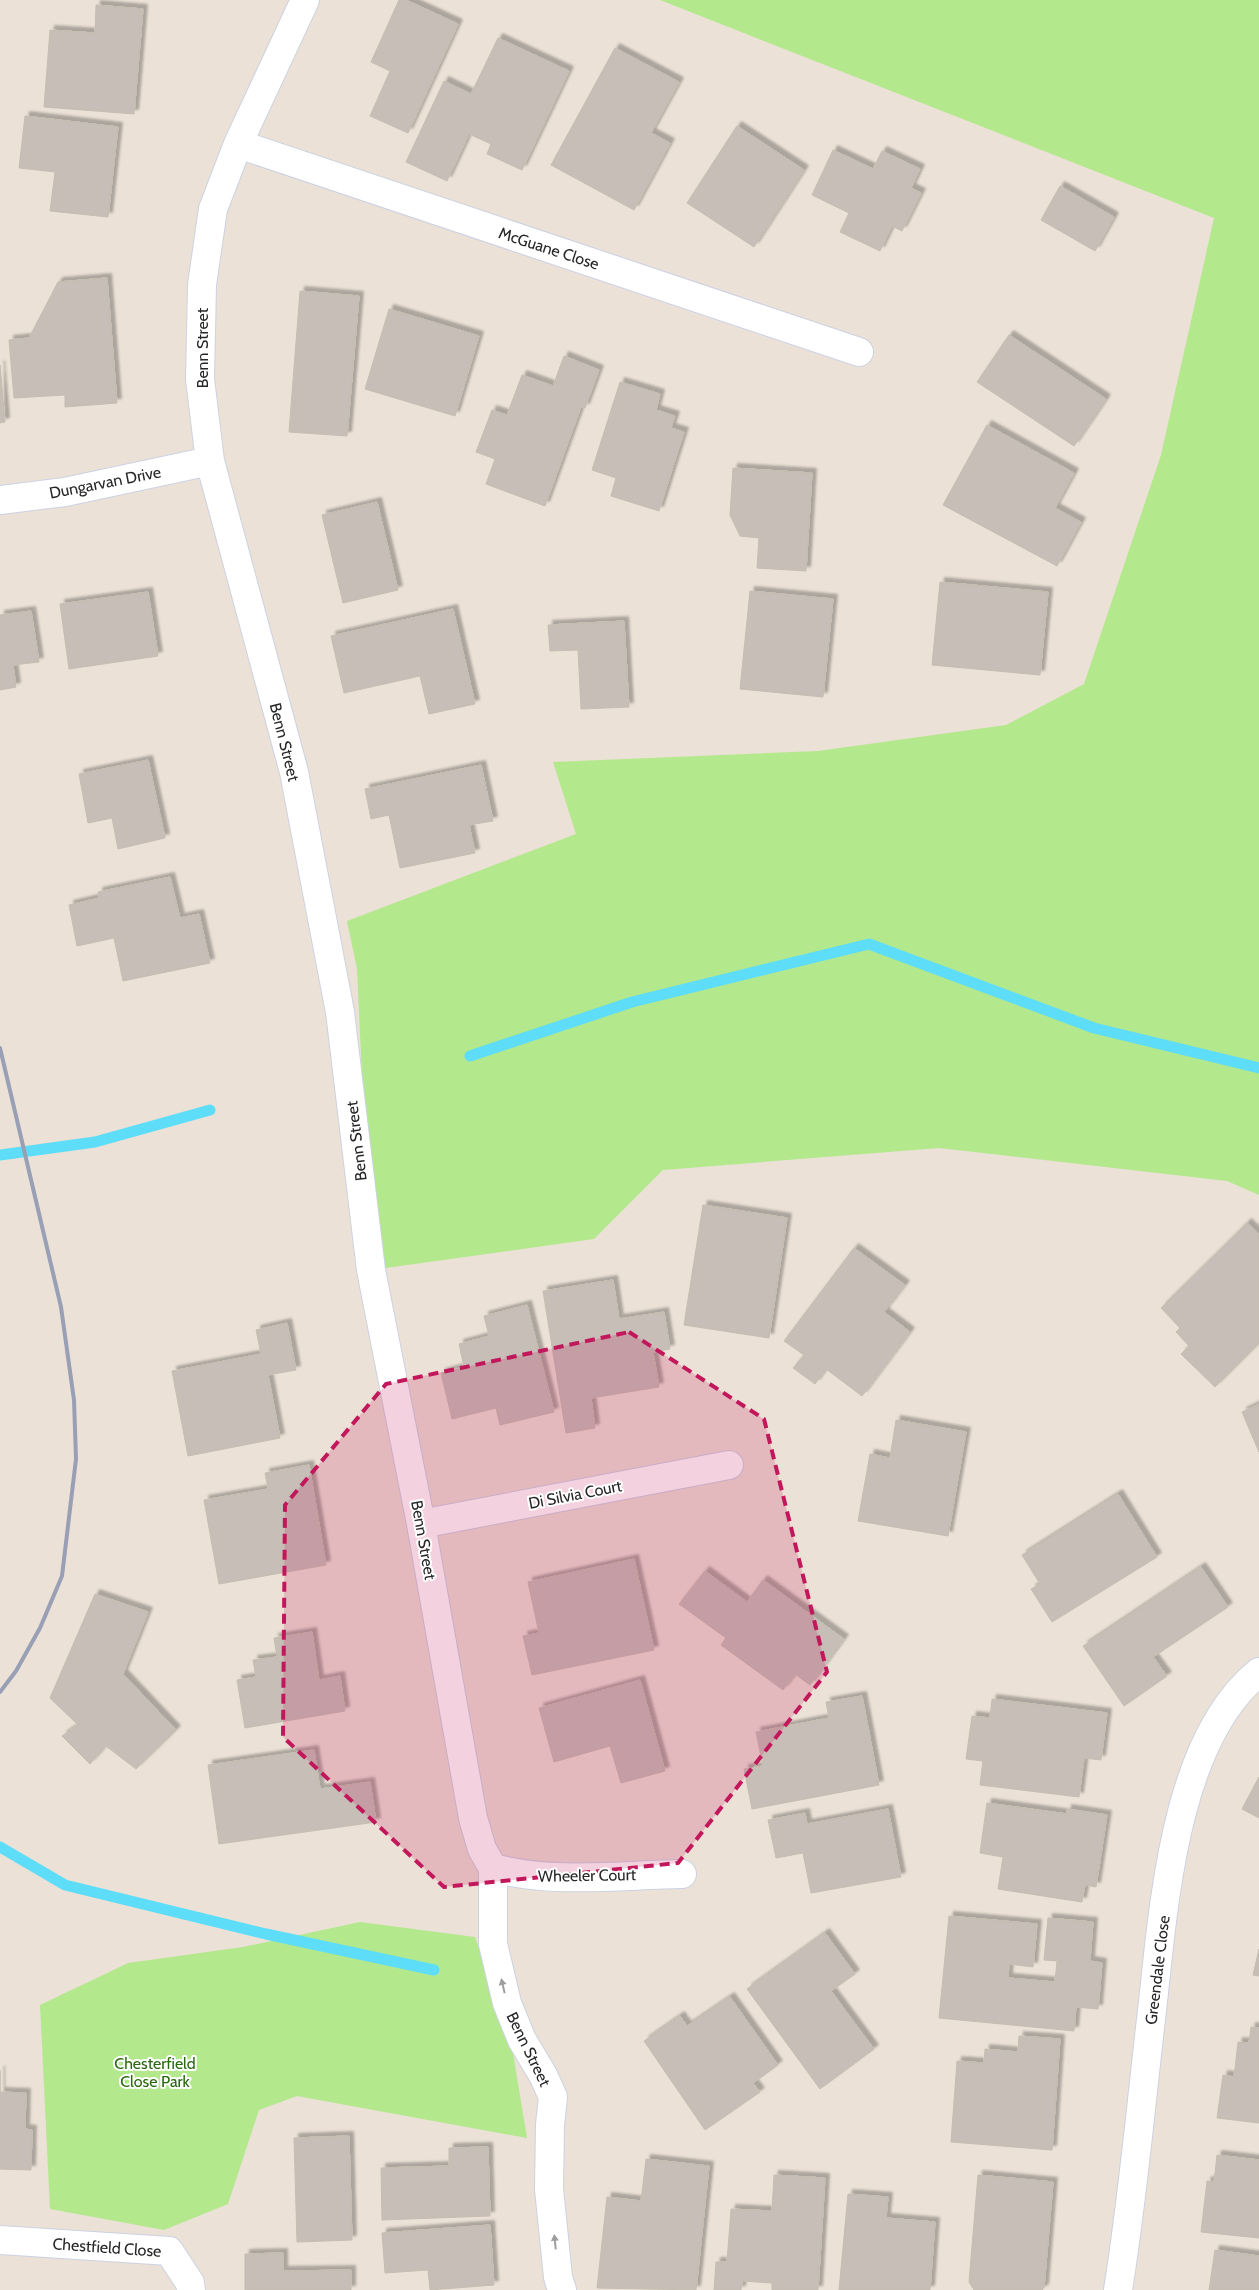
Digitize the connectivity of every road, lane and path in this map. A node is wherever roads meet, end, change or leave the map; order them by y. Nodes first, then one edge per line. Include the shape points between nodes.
1 (305, 0) edge
2 (238, 144) junction
3 (860, 352) dead end
4 (210, 461) junction
5 (0, 500) edge
6 (729, 1465) dead end
7 (421, 1524) junction
8 (1259, 1672) edge
9 (493, 1868) junction
10 (682, 1874) dead end
11 (0, 2240) edge
12 (191, 2290) edge
13 (562, 2290) edge
14 (1118, 2290) edge

1 - 2 street, Benn Street
2 - 3 street, McGuane Close
2 - 4 street, Benn Street via 213,209 202,285 200,378
4 - 5 street, Dungarvan Drive via 64,492
4 - 7 street, Benn Street via 294,772 340,1012 371,1270
6 - 7 street, Di Silvia Court
7 - 9 street, Benn Street via 473,1818 482,1849
8 - 14 street, Greendale Close via 1228,1704 1206,1742 1176,1839 1158,1957
9 - 10 street, Wheeler Court via 541,1877
13 -> 9 street, Benn Street via 549,2188 553,2097 544,2075 522,2040 507,2003 493,1944
11 - 12 street, Chestfield Close via 169,2251 190,2283

